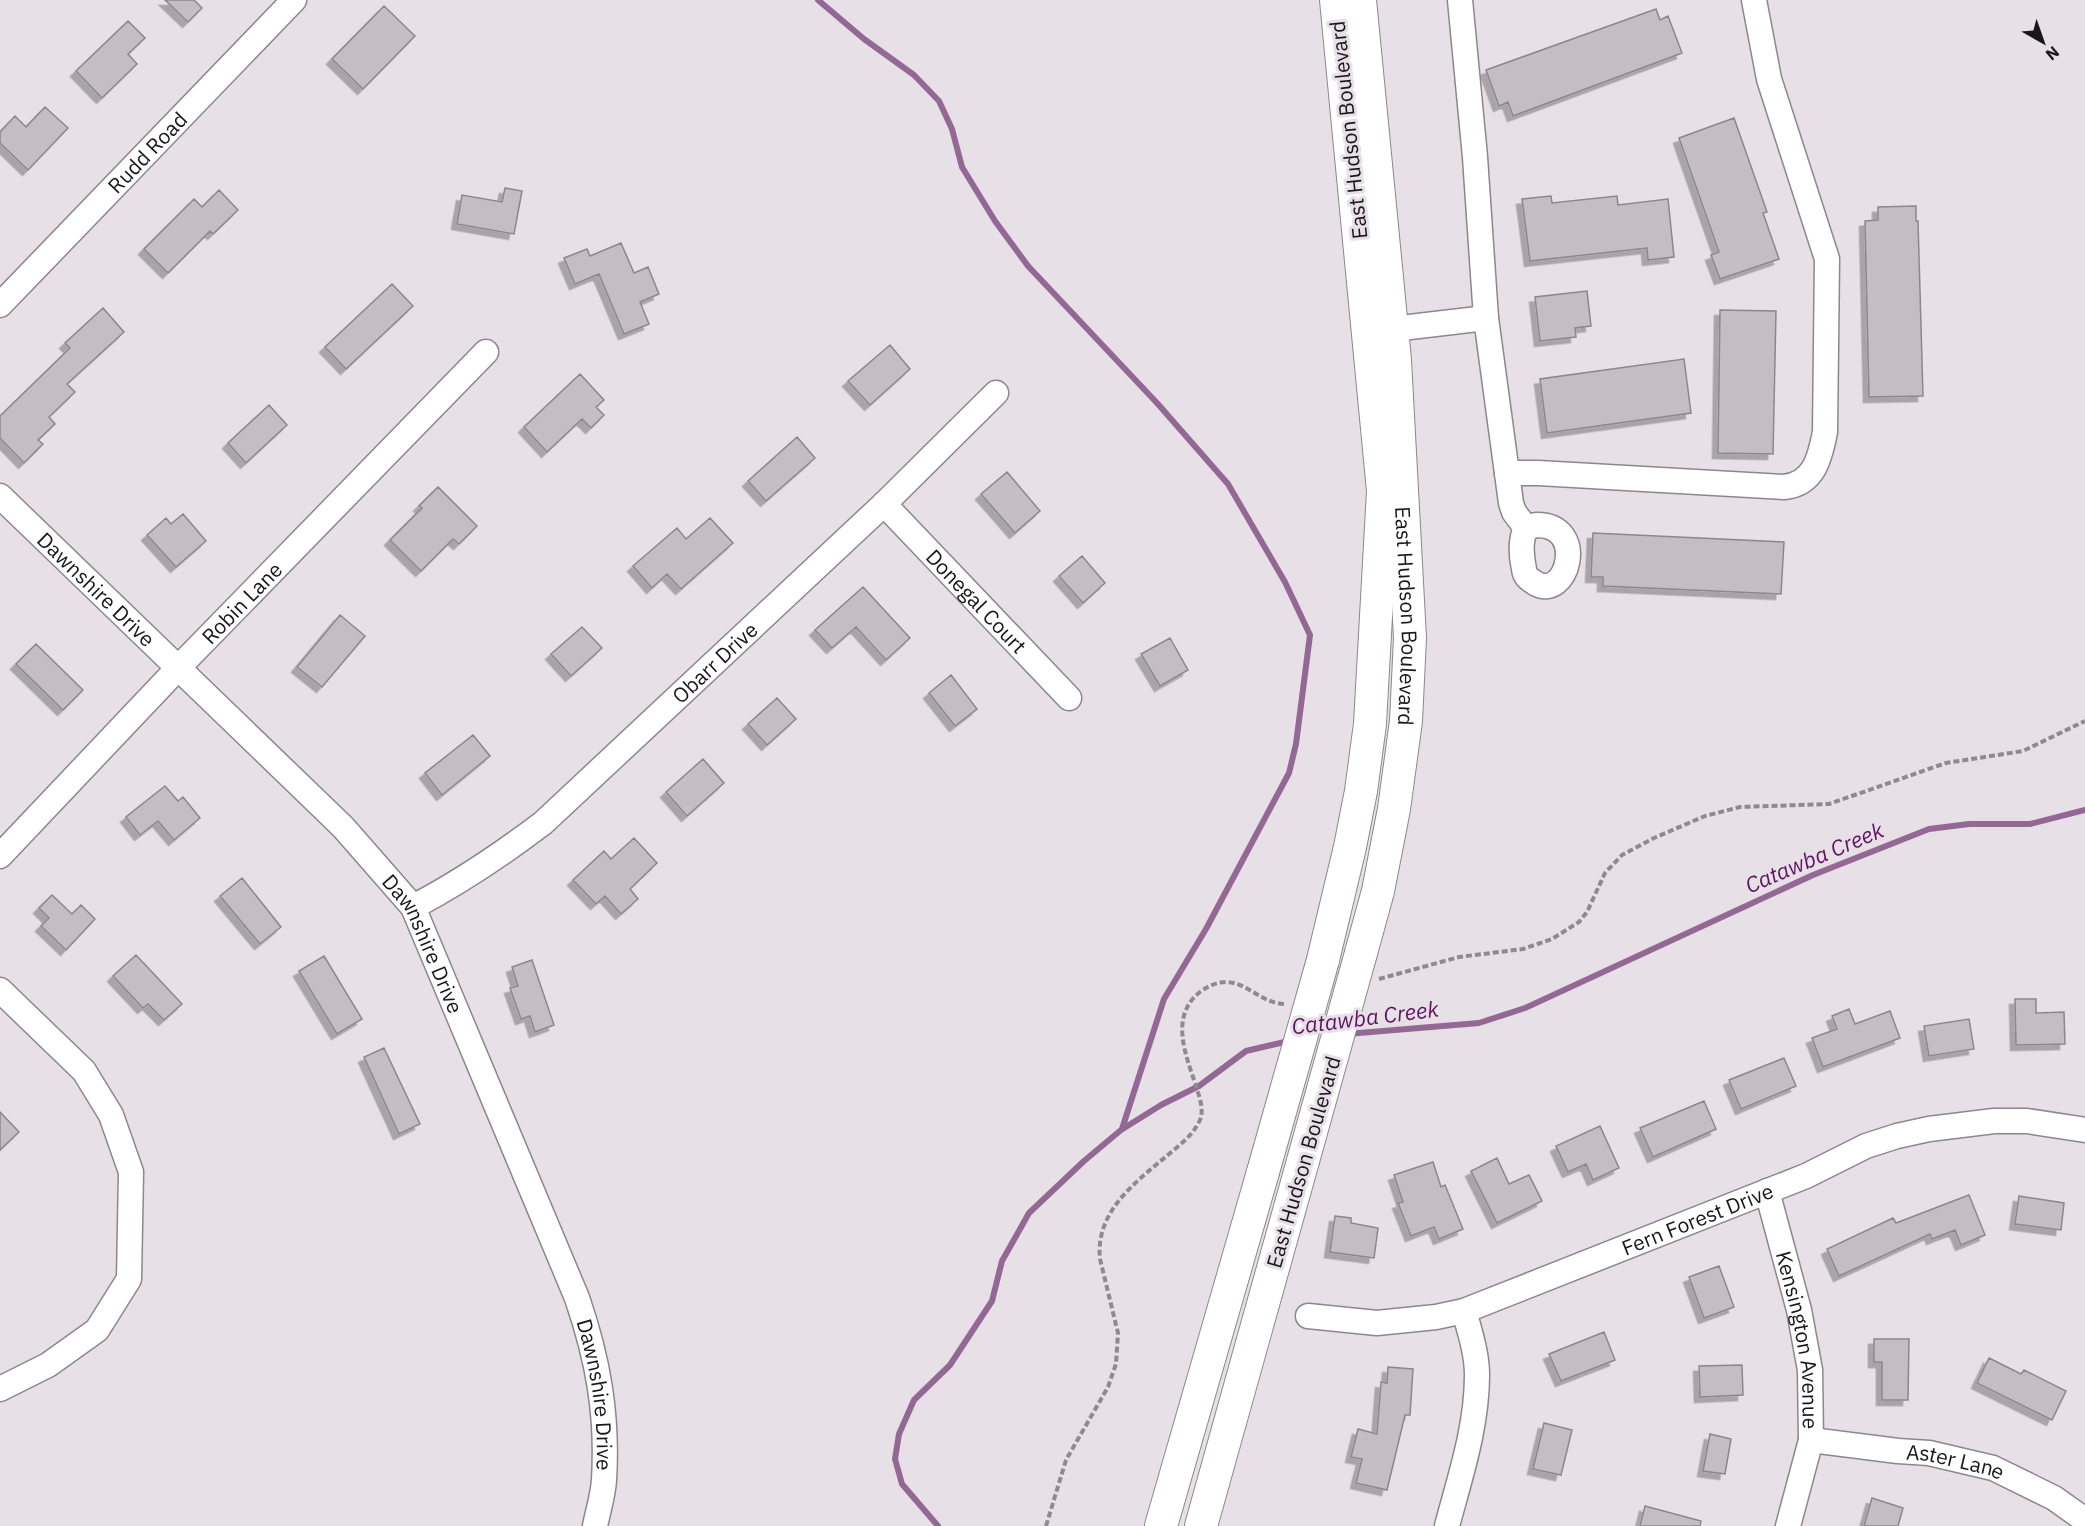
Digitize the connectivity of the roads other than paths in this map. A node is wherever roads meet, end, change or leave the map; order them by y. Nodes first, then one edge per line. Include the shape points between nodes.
1 (294, 0) edge
2 (1336, 0) edge
3 (1360, 0) edge
4 (1460, 0) edge
5 (1754, 0) edge
6 (0, 305) edge
7 (1486, 318) junction
8 (1380, 330) junction
9 (486, 352) dead end
10 (996, 393) dead end
11 (1506, 473) junction
12 (0, 496) edge
13 (884, 504) junction
14 (1526, 528) dead end
15 (179, 668) junction
16 (1069, 698) dead end
17 (0, 856) edge
18 (413, 907) junction
19 (0, 990) edge
20 (2085, 1130) edge
21 (1767, 1191) junction
22 (1464, 1311) junction
23 (1308, 1316) dead end
24 (0, 1389) edge
25 (1811, 1440) junction
26 (2085, 1520) edge
27 (595, 1526) edge
28 (1161, 1526) edge
29 (1201, 1526) edge
30 (1447, 1526) edge
31 (1788, 1526) edge

1 - 6 street, Rudd Road
2 - 8 main road, East Hudson Boulevard
3 - 8 main road, East Hudson Boulevard
4 - 7 street
5 - 11 street via 1769,79 1827,259 1825,432 1812,471 1804,481 1784,487
7 - 8 street
7 - 11 street
8 - 28 main road, East Hudson Boulevard, bridge via 1383,492 1370,724 1361,791 1323,960
8 - 29 main road, East Hudson Boulevard, bridge via 1410,650 1406,721 1394,809 1366,967 1303,1161
9 - 15 street, Robin Lane
10 - 13 street, Obarr Drive
11 - 14 street via 1514,513
12 - 15 street, Dawnshire Drive
13 - 16 street, Donegal Court
13 - 18 street, Obarr Drive via 543,823
15 - 17 street, Robin Lane
15 - 18 street, Dawnshire Drive via 343,827
18 - 27 street, Dawnshire Drive via 592,1341 603,1400 605,1445 604,1483
19 - 24 street via 84,1071 111,1115 131,1172 129,1279 97,1330 48,1365
20 - 21 street, Fern Forest Drive via 2027,1121 1929,1129 1866,1146
21 - 22 street, Fern Forest Drive
21 - 25 street, Kensington Avenue via 1799,1310 1810,1370
22 - 23 street, Fern Forest Drive via 1377,1323
22 - 30 street via 1477,1374 1473,1422
25 - 26 street, Aster Lane via 1929,1453 1993,1468 2054,1498
25 - 31 street, Kensington Avenue

